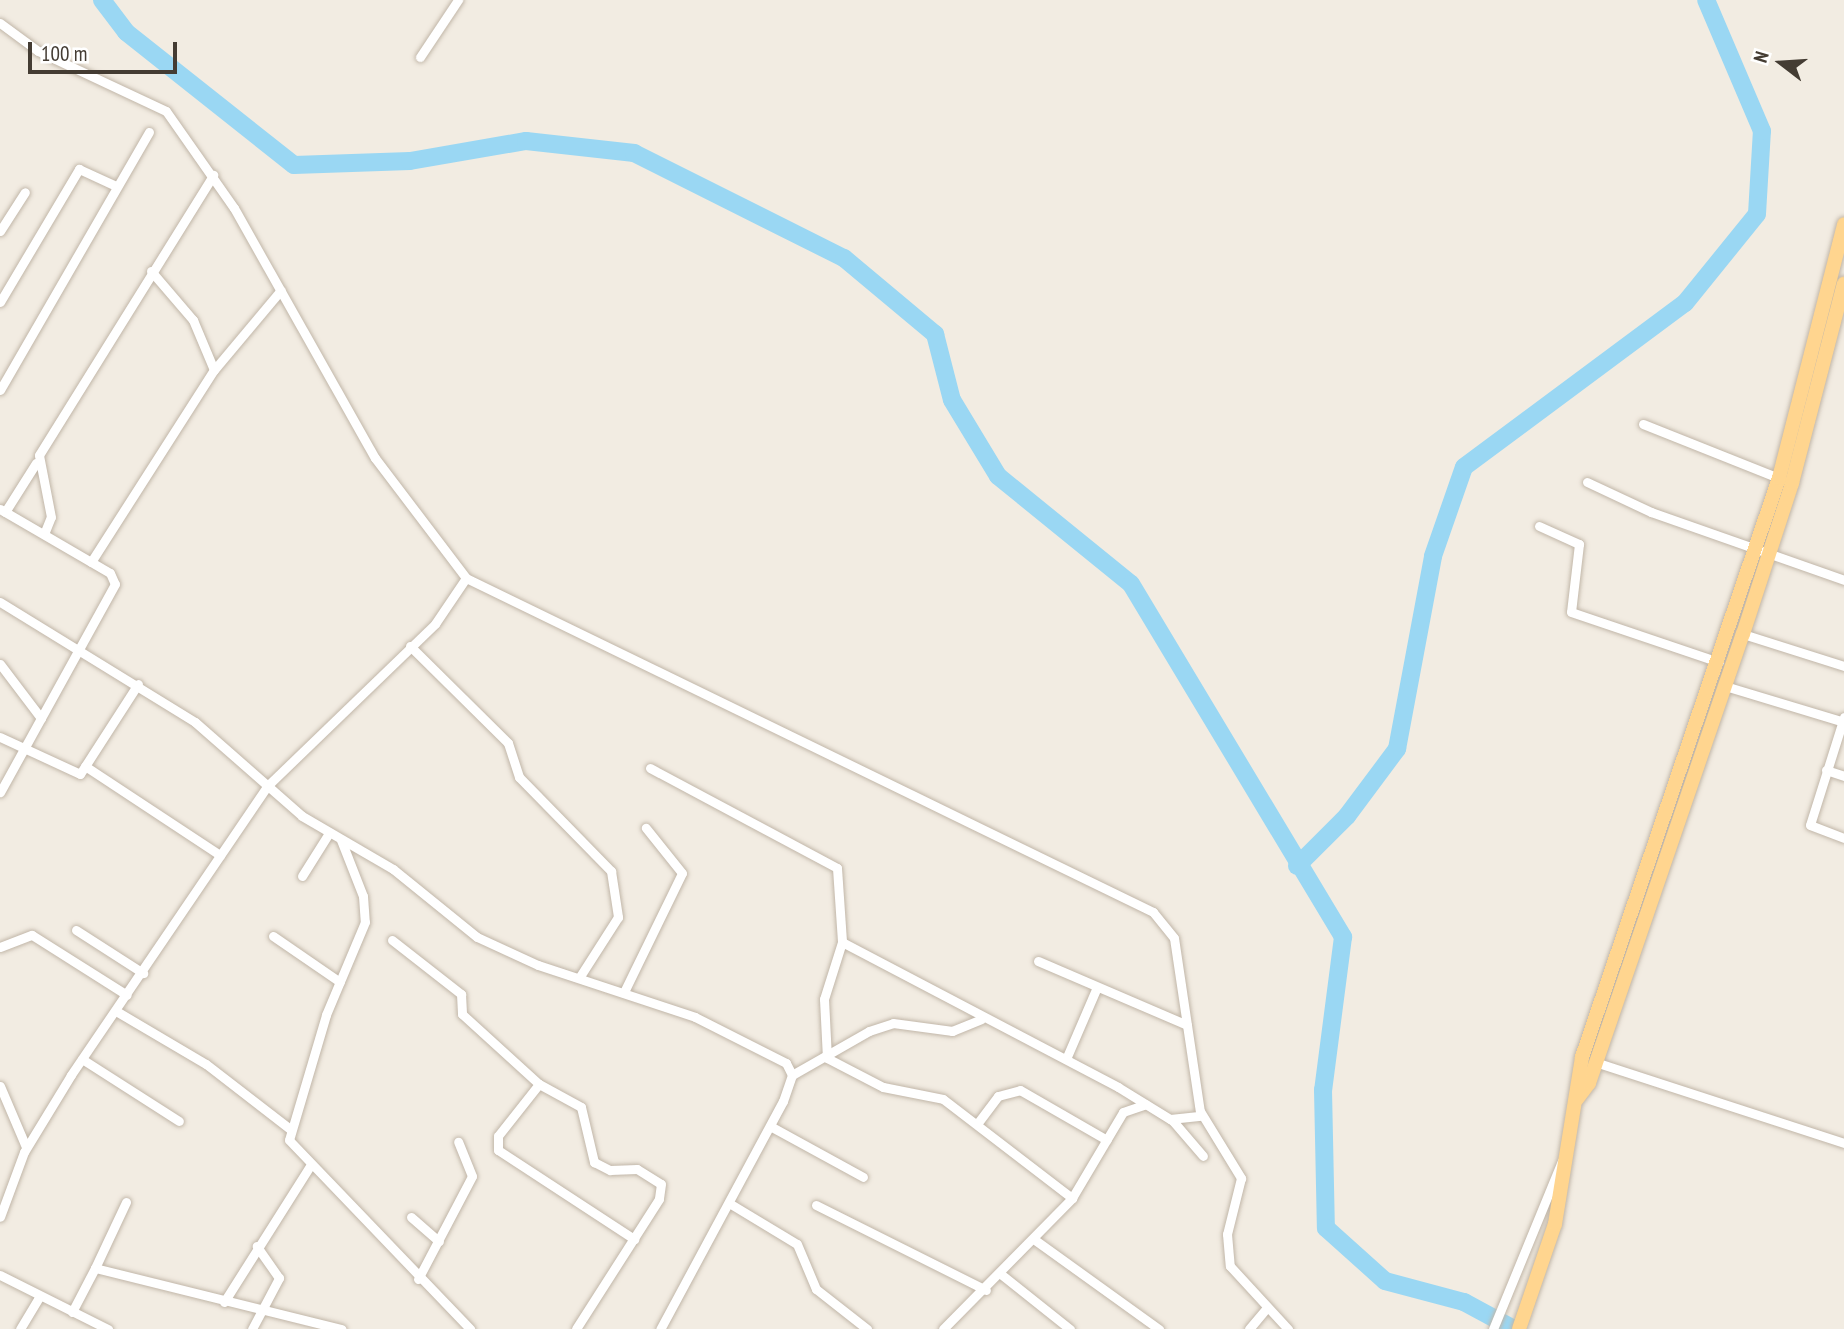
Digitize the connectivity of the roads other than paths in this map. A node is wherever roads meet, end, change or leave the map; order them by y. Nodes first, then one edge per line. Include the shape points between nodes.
1 (458, 0) edge
2 (0, 23) edge
3 (420, 57) dead end
4 (149, 132) dead end
5 (213, 175) junction
6 (116, 186) junction
7 (25, 192) dead end
8 (1844, 224) edge
9 (0, 232) edge
10 (151, 271) junction
11 (1844, 284) edge
12 (281, 290) junction
13 (0, 302) edge
14 (214, 369) junction
15 (0, 390) edge
16 (1643, 424) dead end
17 (36, 463) junction
18 (1779, 478) junction
19 (1587, 482) dead end
20 (2, 510) edge
21 (1539, 526) dead end
22 (44, 534) junction
23 (1764, 548) junction
24 (91, 562) junction
25 (466, 578) junction
26 (1844, 580) edge
27 (0, 601) edge
28 (1743, 634) junction
29 (81, 646) junction
30 (410, 646) junction
31 (1719, 662) junction
32 (0, 664) edge
33 (1844, 666) edge
34 (138, 684) junction
35 (1725, 686) junction
36 (41, 718) junction
37 (1843, 720) edge
38 (0, 737) edge
39 (24, 750) junction
40 (85, 766) junction
41 (650, 768) dead end
42 (1826, 771) junction
43 (1844, 776) edge
44 (268, 785) junction
45 (0, 792) edge
46 (646, 828) dead end
47 (329, 833) junction
48 (1844, 838) edge
49 (341, 840) junction
50 (220, 855) junction
51 (302, 876) dead end
52 (76, 930) dead end
53 (273, 936) dead end
54 (392, 940) dead end
55 (842, 942) junction
56 (0, 947) edge
57 (1038, 961) dead end
58 (143, 973) junction
59 (579, 978) junction
60 (340, 982) junction
61 (1097, 987) junction
62 (624, 992) junction
63 (127, 995) junction
64 (116, 1011) junction
65 (981, 1018) junction
66 (1187, 1025) junction
67 (827, 1058) junction
68 (82, 1059) junction
69 (1066, 1059) junction
70 (1595, 1062) junction
71 (792, 1075) junction
72 (539, 1084) junction
73 (0, 1086) edge
74 (1577, 1099) junction
75 (1146, 1104) junction
76 (1201, 1116) junction
77 (1170, 1119) junction
78 (179, 1121) dead end
79 (977, 1124) junction
80 (770, 1126) junction
81 (290, 1129) junction
82 (1107, 1140) junction
83 (458, 1142) dead end
84 (1844, 1143) edge
85 (26, 1147) junction
86 (1568, 1150) junction
87 (1203, 1156) dead end
88 (310, 1166) junction
89 (863, 1177) dead end
90 (1072, 1198) junction
91 (126, 1202) dead end
92 (729, 1203) junction
93 (816, 1205) dead end
94 (0, 1217) edge
95 (411, 1217) dead end
96 (634, 1239) junction
97 (1035, 1240) junction
98 (439, 1241) junction
99 (257, 1246) junction
100 (94, 1268) junction
101 (0, 1275) edge
102 (1002, 1275) junction
103 (418, 1279) junction
104 (986, 1290) junction
105 (39, 1297) junction
106 (224, 1302) junction
107 (1265, 1310) junction
108 (262, 1311) junction
109 (72, 1312) junction
110 (458, 1324) edge
111 (20, 1329) edge
112 (108, 1329) edge
113 (252, 1329) edge
114 (342, 1329) edge
115 (470, 1329) edge
116 (576, 1329) edge
117 (660, 1329) edge
118 (867, 1329) edge
119 (943, 1329) edge
120 (1070, 1329) edge
121 (1159, 1329) edge
122 (1248, 1329) edge
123 (1288, 1329) edge
124 (1493, 1329) edge
125 (1519, 1329) edge

1 - 3 street
2 - 5 street via 61,63 156,103
4 - 6 street
5 - 10 street
5 - 12 street
6 - 13 street via 79,169
6 - 15 street
7 - 9 street
8 - 18 main road
10 - 14 street via 193,320
10 - 17 street
11 - 23 main road
12 - 14 street
12 - 25 street via 375,458
14 - 24 street
16 - 18 street
17 - 20 street
17 - 22 street via 51,517
18 - 23 main road
19 - 23 street via 1682,524
20 - 22 street
21 - 31 street via 1579,544 1571,612
22 - 24 street
23 - 26 street
23 - 28 main road
23 - 31 main road
24 - 29 street via 116,584
25 - 30 street via 450,607
25 - 66 street via 1153,912 1174,938
27 - 29 street
28 - 33 street
28 - 35 main road
29 - 34 street
29 - 36 street
30 - 44 street
30 - 59 street via 508,743 519,777 611,870 618,917
31 - 74 main road via 1582,1057
32 - 36 street
34 - 40 street
34 - 44 street via 195,722
35 - 37 street
35 - 70 main road
36 - 39 street
37 - 42 street
38 - 39 street
39 - 40 street via 70,774
39 - 45 street
40 - 50 street
41 - 55 street via 725,813 831,862 840,878
42 - 43 street
42 - 48 street via 1810,825
44 - 47 street
44 - 50 street
46 - 62 street via 682,873
47 - 49 street
47 - 51 street
49 - 59 street via 393,869 477,937
49 - 60 street via 366,909
50 - 58 street
52 - 58 street
53 - 60 street
54 - 72 street via 461,994 462,1014
55 - 65 street
55 - 67 street via 824,999
56 - 63 street via 32,935
57 - 61 street
58 - 63 street
59 - 62 street
60 - 81 street
61 - 66 street
61 - 69 street
62 - 71 street via 778,1055
63 - 64 street
64 - 68 street
64 - 81 street via 206,1064
65 - 67 street via 952,1031 894,1023 869,1031
65 - 69 street
66 - 76 street
67 - 71 street
67 - 79 street via 883,1087 943,1099
68 - 78 street
68 - 85 street
69 - 75 street
70 - 74 main road
70 - 84 street
71 - 80 street
72 - 96 street via 586,1113 585,1141 594,1162 610,1170 637,1169 661,1184 659,1199
72 - 96 street via 498,1136 498,1150
73 - 85 street
74 - 86 main road
75 - 77 street
75 - 82 street via 1123,1112
76 - 77 street
76 - 107 street via 1237,1164 1241,1178 1227,1253 1237,1280
77 - 87 street
79 - 82 street via 999,1096 1020,1090
79 - 90 street
80 - 89 street
80 - 92 street
81 - 88 street via 291,1146
82 - 90 street
83 - 98 street via 472,1177
85 - 94 street
86 - 124 street via 1525,1239
86 - 125 main road via 1548,1247
88 - 99 street
88 - 103 street
90 - 97 street
91 - 100 street
92 - 117 street
92 - 118 street via 797,1244 816,1289
93 - 104 street
95 - 98 street
96 - 116 street
97 - 102 street
97 - 121 street
98 - 103 street
99 - 106 street
99 - 108 street via 278,1273
100 - 106 street
100 - 109 street
101 - 105 street
102 - 104 street
102 - 120 street
103 - 110 street
104 - 119 street
105 - 109 street
105 - 111 street
106 - 108 street
107 - 122 street
107 - 123 street
108 - 113 street
108 - 114 street
109 - 112 street
110 - 115 street

